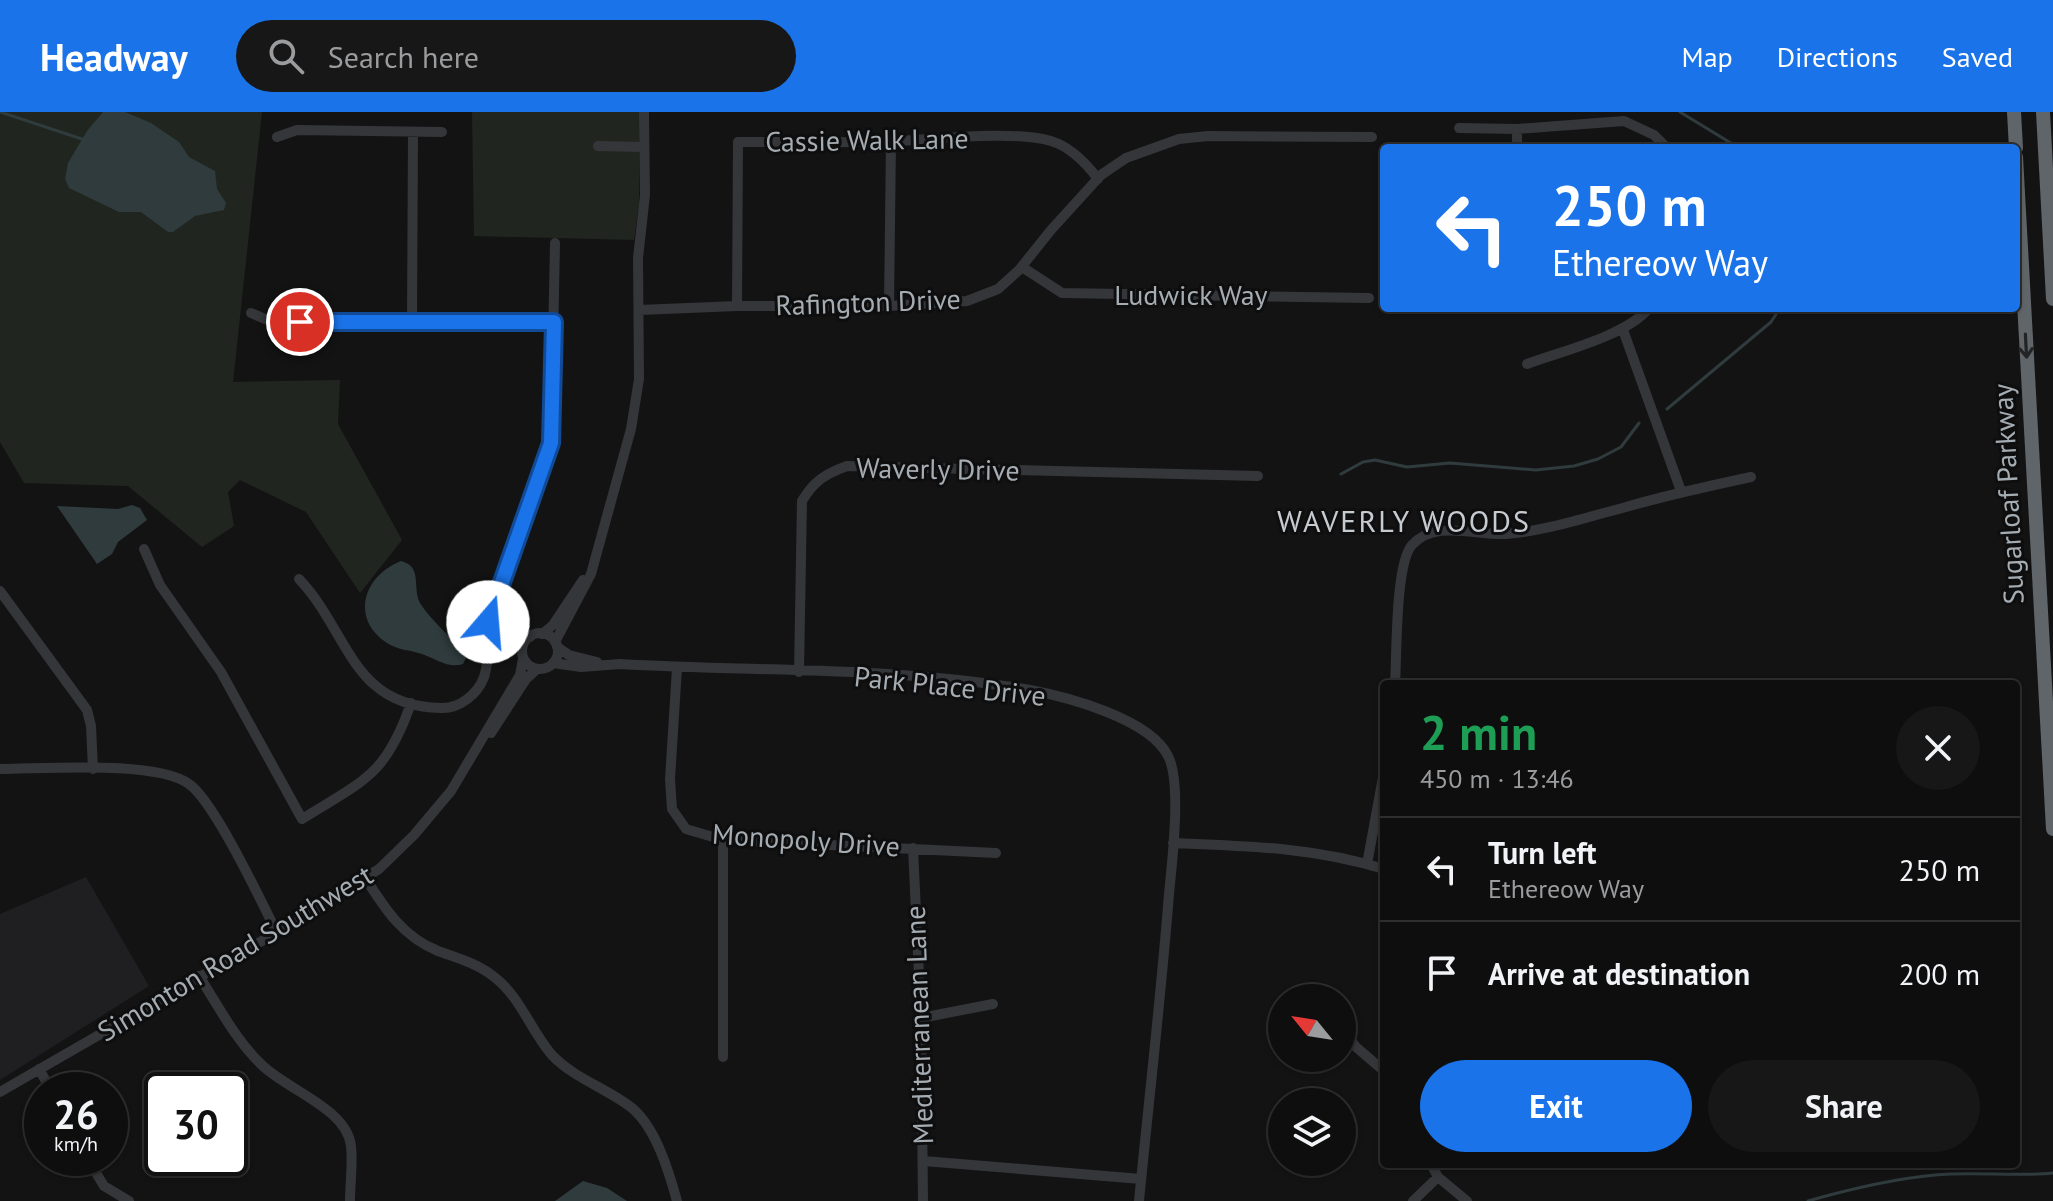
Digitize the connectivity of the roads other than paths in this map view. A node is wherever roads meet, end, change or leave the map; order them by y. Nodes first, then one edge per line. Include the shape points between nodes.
1 (644, 112) edge
2 (2014, 112) edge
3 (2043, 112) edge
4 (1459, 128) dead end
5 (1517, 129) junction
6 (413, 132) junction
7 (442, 132) dead end
8 (277, 137) dead end
9 (1372, 137) dead end
10 (891, 141) junction
11 (1517, 144) edge
12 (1663, 144) edge
13 (2016, 144) edge
14 (598, 146) dead end
15 (643, 147) junction
16 (1098, 179) junction
17 (2020, 230) edge
18 (555, 243) dead end
19 (1022, 267) junction
20 (1369, 298) dead end
21 (2053, 299) edge
22 (737, 306) junction
23 (889, 306) junction
24 (639, 310) junction
25 (1646, 312) edge
26 (251, 313) dead end
27 (412, 321) junction
28 (554, 322) junction
29 (1623, 330) junction
30 (1527, 364) dead end
31 (1258, 476) dead end
32 (1751, 477) dead end
33 (1681, 491) junction
34 (144, 549) dead end
35 (593, 565) junction
36 (299, 579) dead end
37 (0, 593) edge
38 (487, 631) junction
39 (542, 634) junction
40 (505, 635) junction
41 (530, 637) junction
42 (556, 645) junction
43 (523, 656) junction
44 (553, 663) junction
45 (603, 664) junction
46 (677, 668) junction
47 (537, 669) junction
48 (799, 672) junction
49 (1395, 680) edge
50 (411, 703) junction
51 (476, 749) junction
52 (0, 769) edge
53 (93, 769) junction
54 (1380, 794) edge
55 (2053, 829) edge
56 (723, 840) junction
57 (1173, 843) junction
58 (913, 848) junction
59 (996, 853) dead end
60 (1367, 864) junction
61 (1380, 868) edge
62 (366, 879) junction
63 (277, 933) junction
64 (199, 976) junction
65 (993, 1004) dead end
66 (921, 1018) junction
67 (1356, 1047) edge
68 (723, 1057) dead end
69 (1380, 1068) edge
70 (39, 1069) junction
71 (41, 1072) edge
72 (0, 1092) edge
73 (924, 1161) junction
74 (1433, 1168) edge
75 (98, 1176) edge
76 (1438, 1177) junction
77 (1141, 1179) junction
78 (129, 1201) edge
79 (350, 1201) edge
80 (677, 1201) edge
81 (923, 1201) edge
82 (1139, 1201) edge
83 (1413, 1201) edge
84 (1467, 1201) edge

1 - 15 street
2 - 13 highway
3 - 21 highway
4 - 5 street
5 - 11 street
5 - 12 street via 1624,121
6 - 7 street
6 - 8 street via 297,130
6 - 27 street
9 - 16 street, Rafington Drive via 1179,139 1126,158
10 - 16 street, Cassie Walk Lane via 1051,141 1085,163
10 - 22 street, Cassie Walk Lane via 738,142
10 - 23 street
14 - 15 street
15 - 24 street
16 - 19 street, Rafington Drive
17 -> 55 highway, Sugarloaf Parkway
18 - 28 street
19 - 20 street, Ludwick Way via 1062,293
19 - 23 street, Rafington Drive via 980,298
22 - 23 street, Rafington Drive
22 - 24 street, Rafington Drive
24 - 35 street via 639,379 628,443
25 - 29 street
26 - 27 street via 272,322
27 - 28 street
28 - 38 street via 551,443
29 - 30 street
29 - 33 street
31 - 48 street, Waverly Drive via 847,466 826,474 802,501
32 - 33 street
33 - 49 street via 1506,534 1452,529 1419,539 1409,547 1401,573
34 - 50 street via 160,585 221,672 302,819 372,774 396,744
35 - 39 street
35 - 42 street
36 - 50 street via 366,679
37 - 53 street via 87,710
38 - 40 street
38 - 50 street via 484,678 471,695 445,709
39 - 41 street
39 - 42 street
40 - 41 street
40 - 43 street
41 - 43 street
42 - 44 street
42 - 45 street, Park Place Drive via 569,655
43 - 47 street
43 - 51 street, Simonton Road Southwest via 520,675
44 - 45 street, Park Place Drive
44 - 47 street
45 - 46 street, Park Place Drive
46 - 48 street, Park Place Drive
46 - 56 street, Monopoly Drive via 672,809 686,829
47 - 51 street, Simonton Road Southwest
48 - 57 street, Park Place Drive via 1031,690 1125,720 1157,738 1170,758
51 - 62 street, Simonton Road Southwest via 435,811
52 - 53 street
53 - 63 street via 145,769 191,785 209,808
54 - 60 street
56 - 58 street, Monopoly Drive
56 - 68 street
57 - 60 street via 1282,847
57 - 77 street, Park Place Drive
58 - 59 street, Monopoly Drive
58 - 66 street, Mediterranean Lane
60 - 61 street
62 - 63 street, Simonton Road Southwest
62 - 80 street via 400,927 428,947 493,975 559,1062 640,1116
63 - 64 street, Simonton Road Southwest
64 - 70 street, Simonton Road Southwest
64 - 79 street via 263,1067 332,1112 345,1129 351,1143
65 - 66 street
66 - 73 street, Mediterranean Lane
67 - 69 street
70 - 71 street
70 - 72 street, Simonton Road Southwest
73 - 77 street
73 - 81 street, Mediterranean Lane
74 - 76 street
75 - 78 street
76 - 83 street
76 - 84 street
77 - 82 street, Park Place Drive

